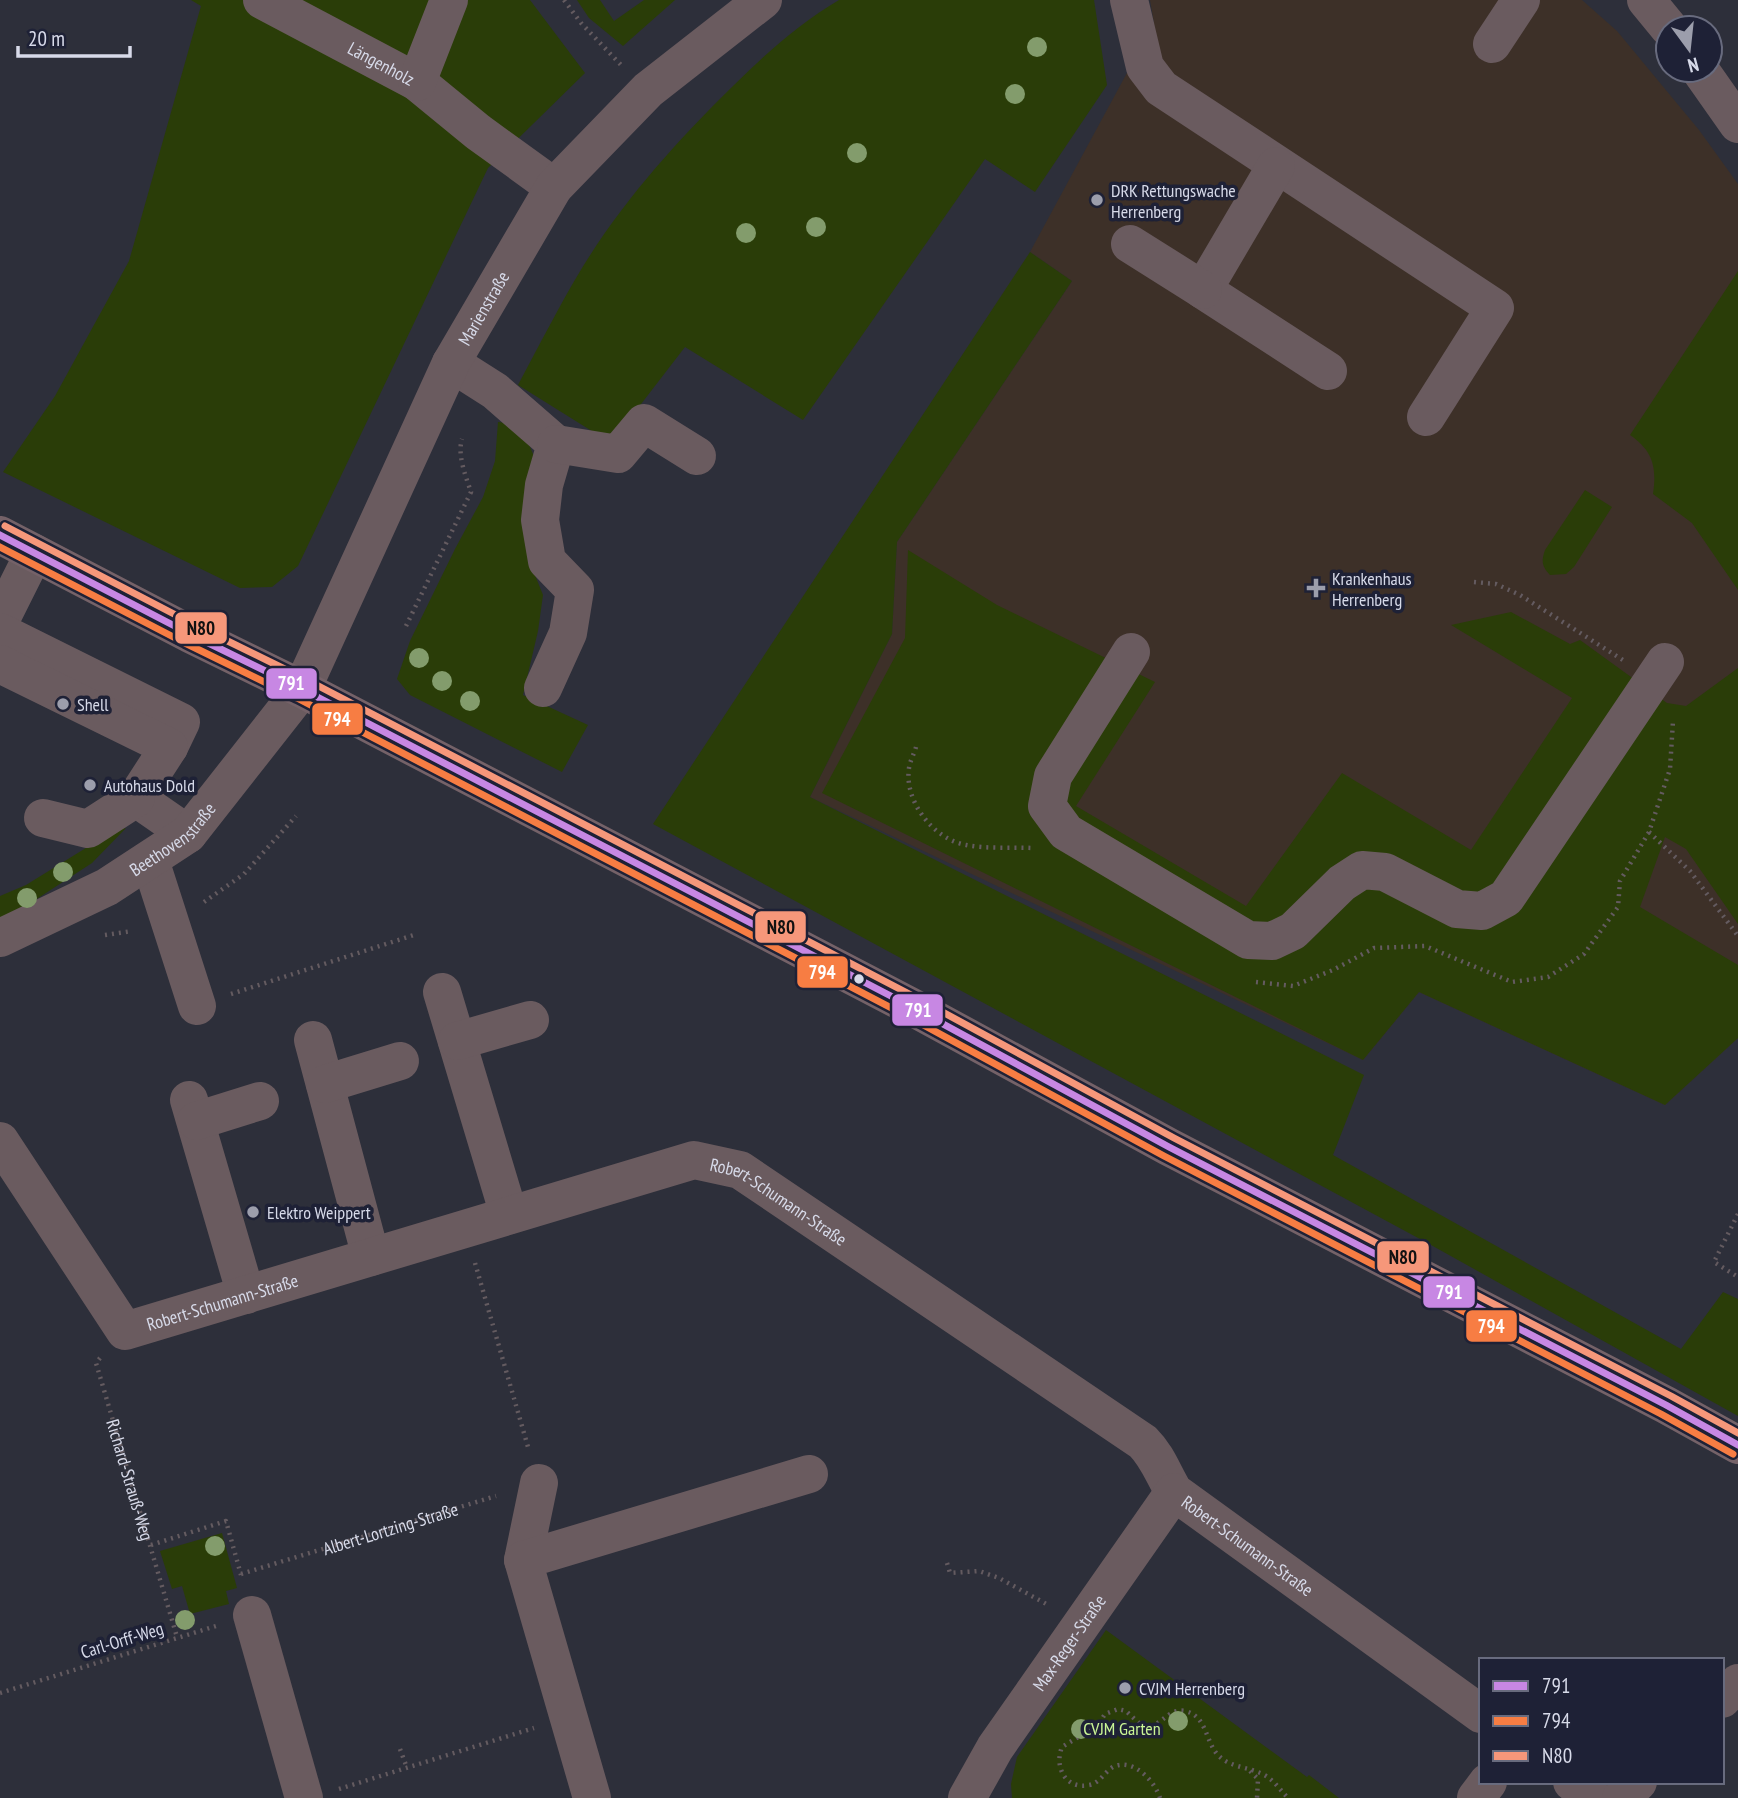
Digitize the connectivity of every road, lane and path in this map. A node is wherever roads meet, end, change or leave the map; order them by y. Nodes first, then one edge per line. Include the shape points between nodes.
1 (449, 0) edge
2 (564, 0) edge
3 (763, 0) edge
4 (1129, 0) edge
5 (1521, 0) edge
6 (1646, 0) edge
7 (271, 2) edge
8 (1658, 14) edge
9 (1492, 44) dead end
10 (615, 60) dead end
11 (417, 82) junction
12 (1710, 84) edge
13 (1738, 124) edge
14 (1276, 166) junction
15 (554, 187) junction
16 (1130, 244) dead end
17 (1203, 290) junction
18 (451, 363) junction
19 (1328, 370) dead end
20 (485, 384) junction
21 (1426, 417) dead end
22 (556, 444) junction
23 (697, 456) dead end
24 (0, 535) edge
25 (34, 553) junction
26 (0, 621) edge
27 (406, 626) dead end
28 (0, 632) edge
29 (1131, 652) dead end
30 (1665, 662) dead end
31 (0, 664) edge
32 (543, 688) dead end
33 (302, 689) junction
34 (169, 747) junction
35 (136, 798) junction
36 (296, 816) dead end
37 (43, 818) dead end
38 (1649, 832) dead end
39 (188, 834) junction
40 (149, 860) junction
41 (168, 920) junction
42 (417, 934) dead end
43 (105, 935) dead end
44 (1738, 936) edge
45 (0, 938) edge
46 (442, 992) dead end
47 (197, 1006) joint
48 (530, 1020) dead end
49 (313, 1040) dead end
50 (457, 1041) junction
51 (400, 1060) dead end
52 (325, 1084) junction
53 (260, 1101) dead end
54 (0, 1141) edge
55 (1738, 1214) edge
56 (509, 1215) junction
57 (464, 1229) junction
58 (371, 1256) junction
59 (1738, 1277) edge
60 (246, 1295) junction
61 (125, 1331) junction
62 (1738, 1445) edge
63 (809, 1474) dead end
64 (538, 1483) junction
65 (1174, 1492) junction
66 (151, 1545) junction
67 (523, 1560) junction
68 (947, 1563) dead end
69 (241, 1574) junction
70 (252, 1615) junction
71 (1082, 1623) junction
72 (177, 1637) junction
73 (1738, 1683) edge
74 (0, 1693) edge
75 (1724, 1697) edge
76 (1479, 1713) edge
77 (568, 1718) junction
78 (400, 1749) dead end
79 (407, 1768) junction
80 (1246, 1769) junction
81 (1575, 1784) edge
82 (1636, 1784) edge
83 (319, 1794) edge
84 (592, 1798) edge
85 (967, 1798) edge
86 (1160, 1798) edge
87 (1257, 1798) edge
88 (1288, 1798) edge
89 (1593, 1798) edge
90 (1621, 1798) edge

1 - 11 street, Längenholz
2 - 10 path
3 - 15 street, Marienstraße via 648,90
4 - 14 street via 1145,67 1161,88
5 - 9 street
6 - 8 street
7 - 11 street, Längenholz
11 - 15 street
12 - 13 street
14 - 17 street
14 - 21 street via 1495,308
15 - 18 street, Marienstraße
16 - 17 street
17 - 19 street
18 - 20 street
18 - 33 street, Marienstraße
20 - 22 street
20 - 27 path via 460,444 471,492
22 - 23 street via 618,454 644,423
22 - 32 street via 540,520 547,561 575,590 568,633
24 - 25 main road
25 - 26 street
25 - 33 main road
28 - 34 street via 181,722
29 - 30 street via 1053,776 1047,806 1077,839 1248,940 1272,941 1293,931 1342,883 1362,870 1385,872 1457,909 1482,911 1506,898
31 - 34 street
33 - 39 street, Beethovenstraße
33 - 62 main road
34 - 35 street
35 - 37 street via 88,829
35 - 39 street
36 - 41 path via 244,874 190,912
38 - 44 path via 1690,871
39 - 40 street, Beethovenstraße
40 - 41 street
40 - 45 street, Beethovenstraße via 107,887
41 - 43 path
41 - 47 street
42 - 47 path
46 - 50 street
48 - 50 street
49 - 52 street
50 - 56 street
51 - 52 street
52 - 58 street
53 - 60 street via 192,1111
54 - 61 street, Robert-Schumann-Straße
55 - 59 path via 1714,1262
56 - 57 street, Robert-Schumann-Straße
56 - 65 street, Robert-Schumann-Straße via 694,1160 740,1170 1143,1442 1160,1462
57 - 58 street, Robert-Schumann-Straße
57 - 64 path
58 - 60 street, Robert-Schumann-Straße
60 - 61 street, Robert-Schumann-Straße
61 - 66 path, Richard-Strauß-Weg via 96,1363
63 - 67 street
64 - 67 street
64 - 69 path, Albert-Lortzing-Straße
65 - 71 street, Max-Reger-Straße
65 - 76 street, Robert-Schumann-Straße
66 - 69 path via 226,1521
66 - 72 path, Richard-Strauß-Weg
67 - 77 street
68 - 71 path via 950,1573 979,1571 999,1578
69 - 70 path
70 - 72 path, Carl-Orff-Weg
70 - 83 street
71 - 85 street, Max-Reger-Straße via 995,1748
72 - 74 path, Carl-Orff-Weg
73 - 75 street
77 - 79 path
77 - 84 street
78 - 79 path
79 - 83 path
80 - 86 path via 1220,1757 1198,1718 1182,1711 1168,1714 1152,1726 1140,1724 1126,1711 1111,1711 1062,1746 1058,1765 1073,1783 1093,1784 1114,1766 1122,1765 1142,1772
80 - 87 path via 1258,1779
80 - 88 path via 1272,1780
81 - 89 street
82 - 90 street

